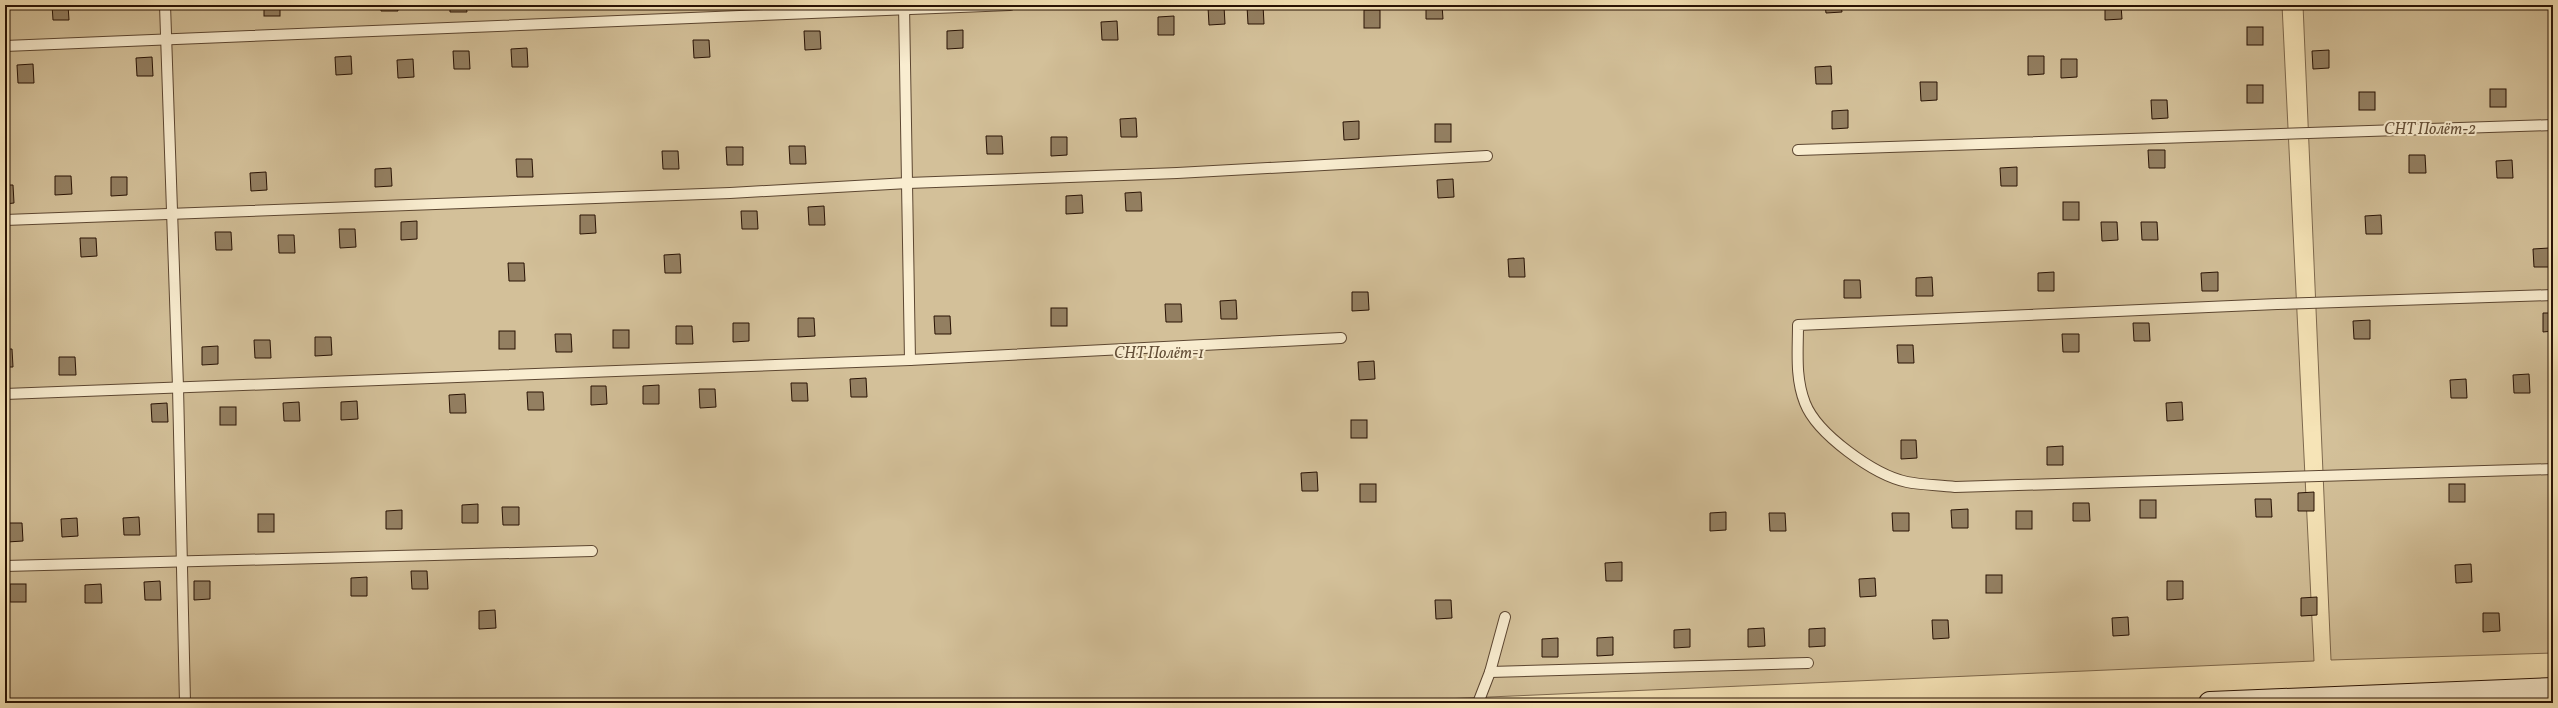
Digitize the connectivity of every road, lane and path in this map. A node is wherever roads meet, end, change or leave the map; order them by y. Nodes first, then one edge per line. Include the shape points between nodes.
1 (165, 5) edge
2 (1010, 5) edge
3 (904, 7) edge
4 (166, 39) junction
5 (5, 46) edge
6 (2553, 125) edge
7 (1798, 150) dead end
8 (1487, 156) dead end
9 (908, 182) junction
10 (173, 213) junction
11 (5, 220) edge
12 (2553, 295) edge
13 (1341, 338) dead end
14 (910, 360) junction
15 (178, 387) junction
16 (5, 394) edge
17 (2553, 470) edge
18 (592, 551) dead end
19 (181, 562) junction
20 (5, 566) edge
21 (1505, 617) dead end
22 (1808, 663) dead end
23 (1490, 672) junction
24 (2553, 689) edge
25 (185, 703) edge
26 (1478, 703) edge
27 (2210, 703) edge

1 - 4 lane
2 - 3 lane
3 - 4 lane
3 - 9 lane
4 - 5 lane
4 - 10 lane
6 - 7 lane
8 - 9 lane via 1177,173
9 - 10 lane via 468,204
9 - 14 lane
10 - 11 lane
10 - 15 lane
12 - 17 lane via 2238,305 1798,325 1797,373 1805,404 1823,431 1881,472 1905,482 1955,487
13 - 14 lane
14 - 15 lane
15 - 16 lane
15 - 19 lane
18 - 19 lane
19 - 20 lane
19 - 25 lane
21 - 23 lane
22 - 23 lane
23 - 26 lane
24 - 27 street

